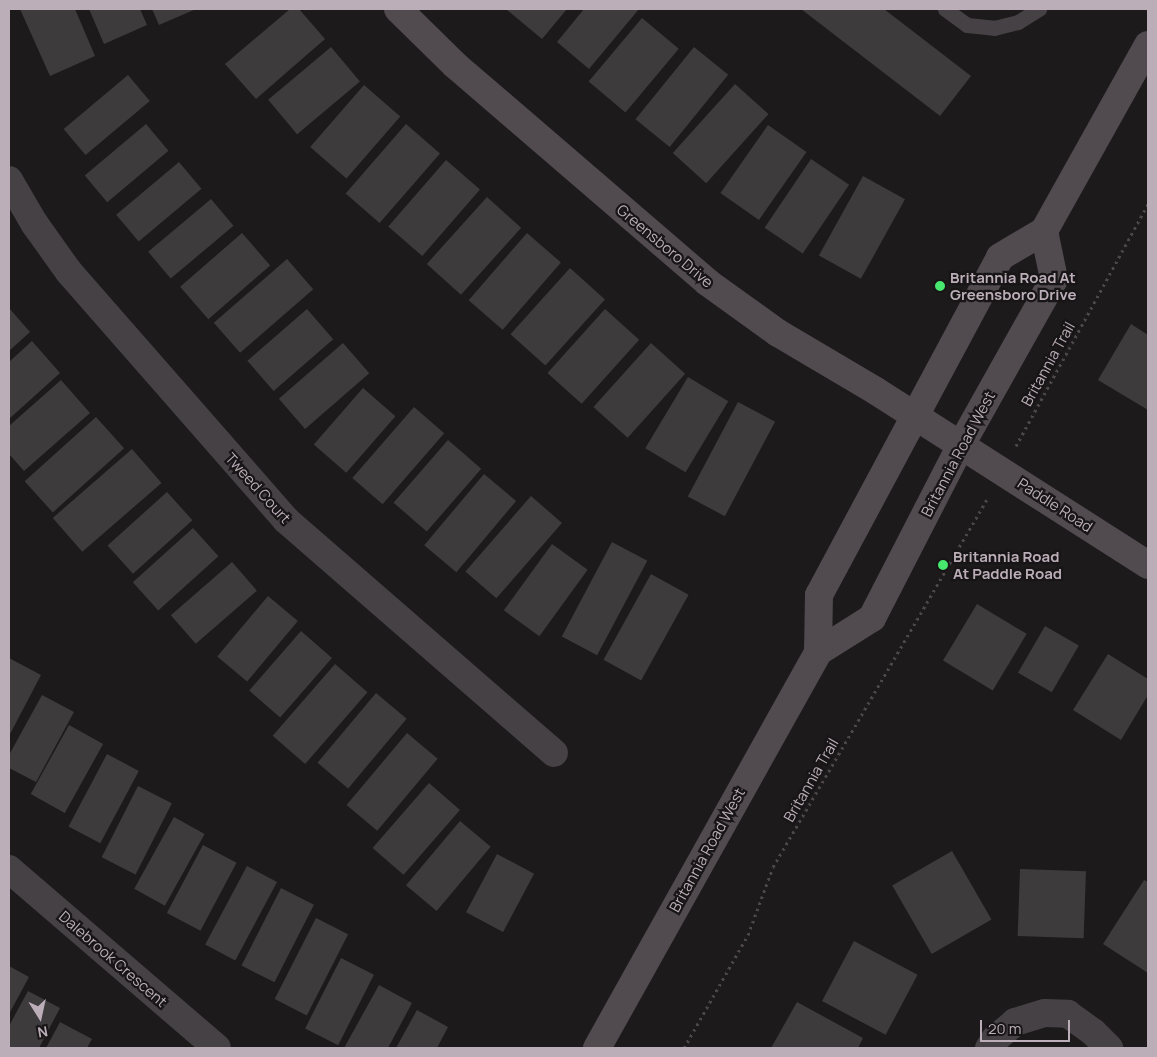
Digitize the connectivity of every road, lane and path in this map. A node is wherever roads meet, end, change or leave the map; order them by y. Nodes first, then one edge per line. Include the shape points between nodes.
1 (398, 9) edge
2 (945, 9) edge
3 (1039, 9) edge
4 (1148, 45) edge
5 (9, 180) edge
6 (1148, 204) edge
7 (1044, 231) junction
8 (915, 416) junction
9 (1025, 430) dead end
10 (961, 445) junction
11 (971, 529) dead end
12 (1148, 565) edge
13 (818, 652) junction
14 (554, 753) dead end
15 (9, 869) edge
16 (217, 1048) edge
17 (597, 1048) edge
18 (684, 1048) edge
19 (989, 1048) edge
20 (1109, 1048) edge

1 - 8 main road, Greensboro Drive via 455,65 707,282 778,333
2 - 3 lane via 967,25 994,28 1018,22
4 - 7 main road
5 - 14 street, Tweed Court via 34,224 69,272 286,520
6 - 9 path, Britannia Trail
7 - 8 main road, Britannia Road West via 1000,256
7 - 10 main road, Britannia Road West via 1054,279
8 - 10 main road, Greensboro Drive
8 - 13 main road, Britannia Road West via 819,595
10 - 12 main road, Paddle Road
10 - 13 main road, Britannia Road West via 872,618
11 - 18 path, Britannia Trail via 774,867 748,935
13 - 17 main road, Britannia Road West
15 - 16 street, Dalebrook Crescent
19 - 20 street via 994,1039 1015,1022 1045,1013 1068,1014

